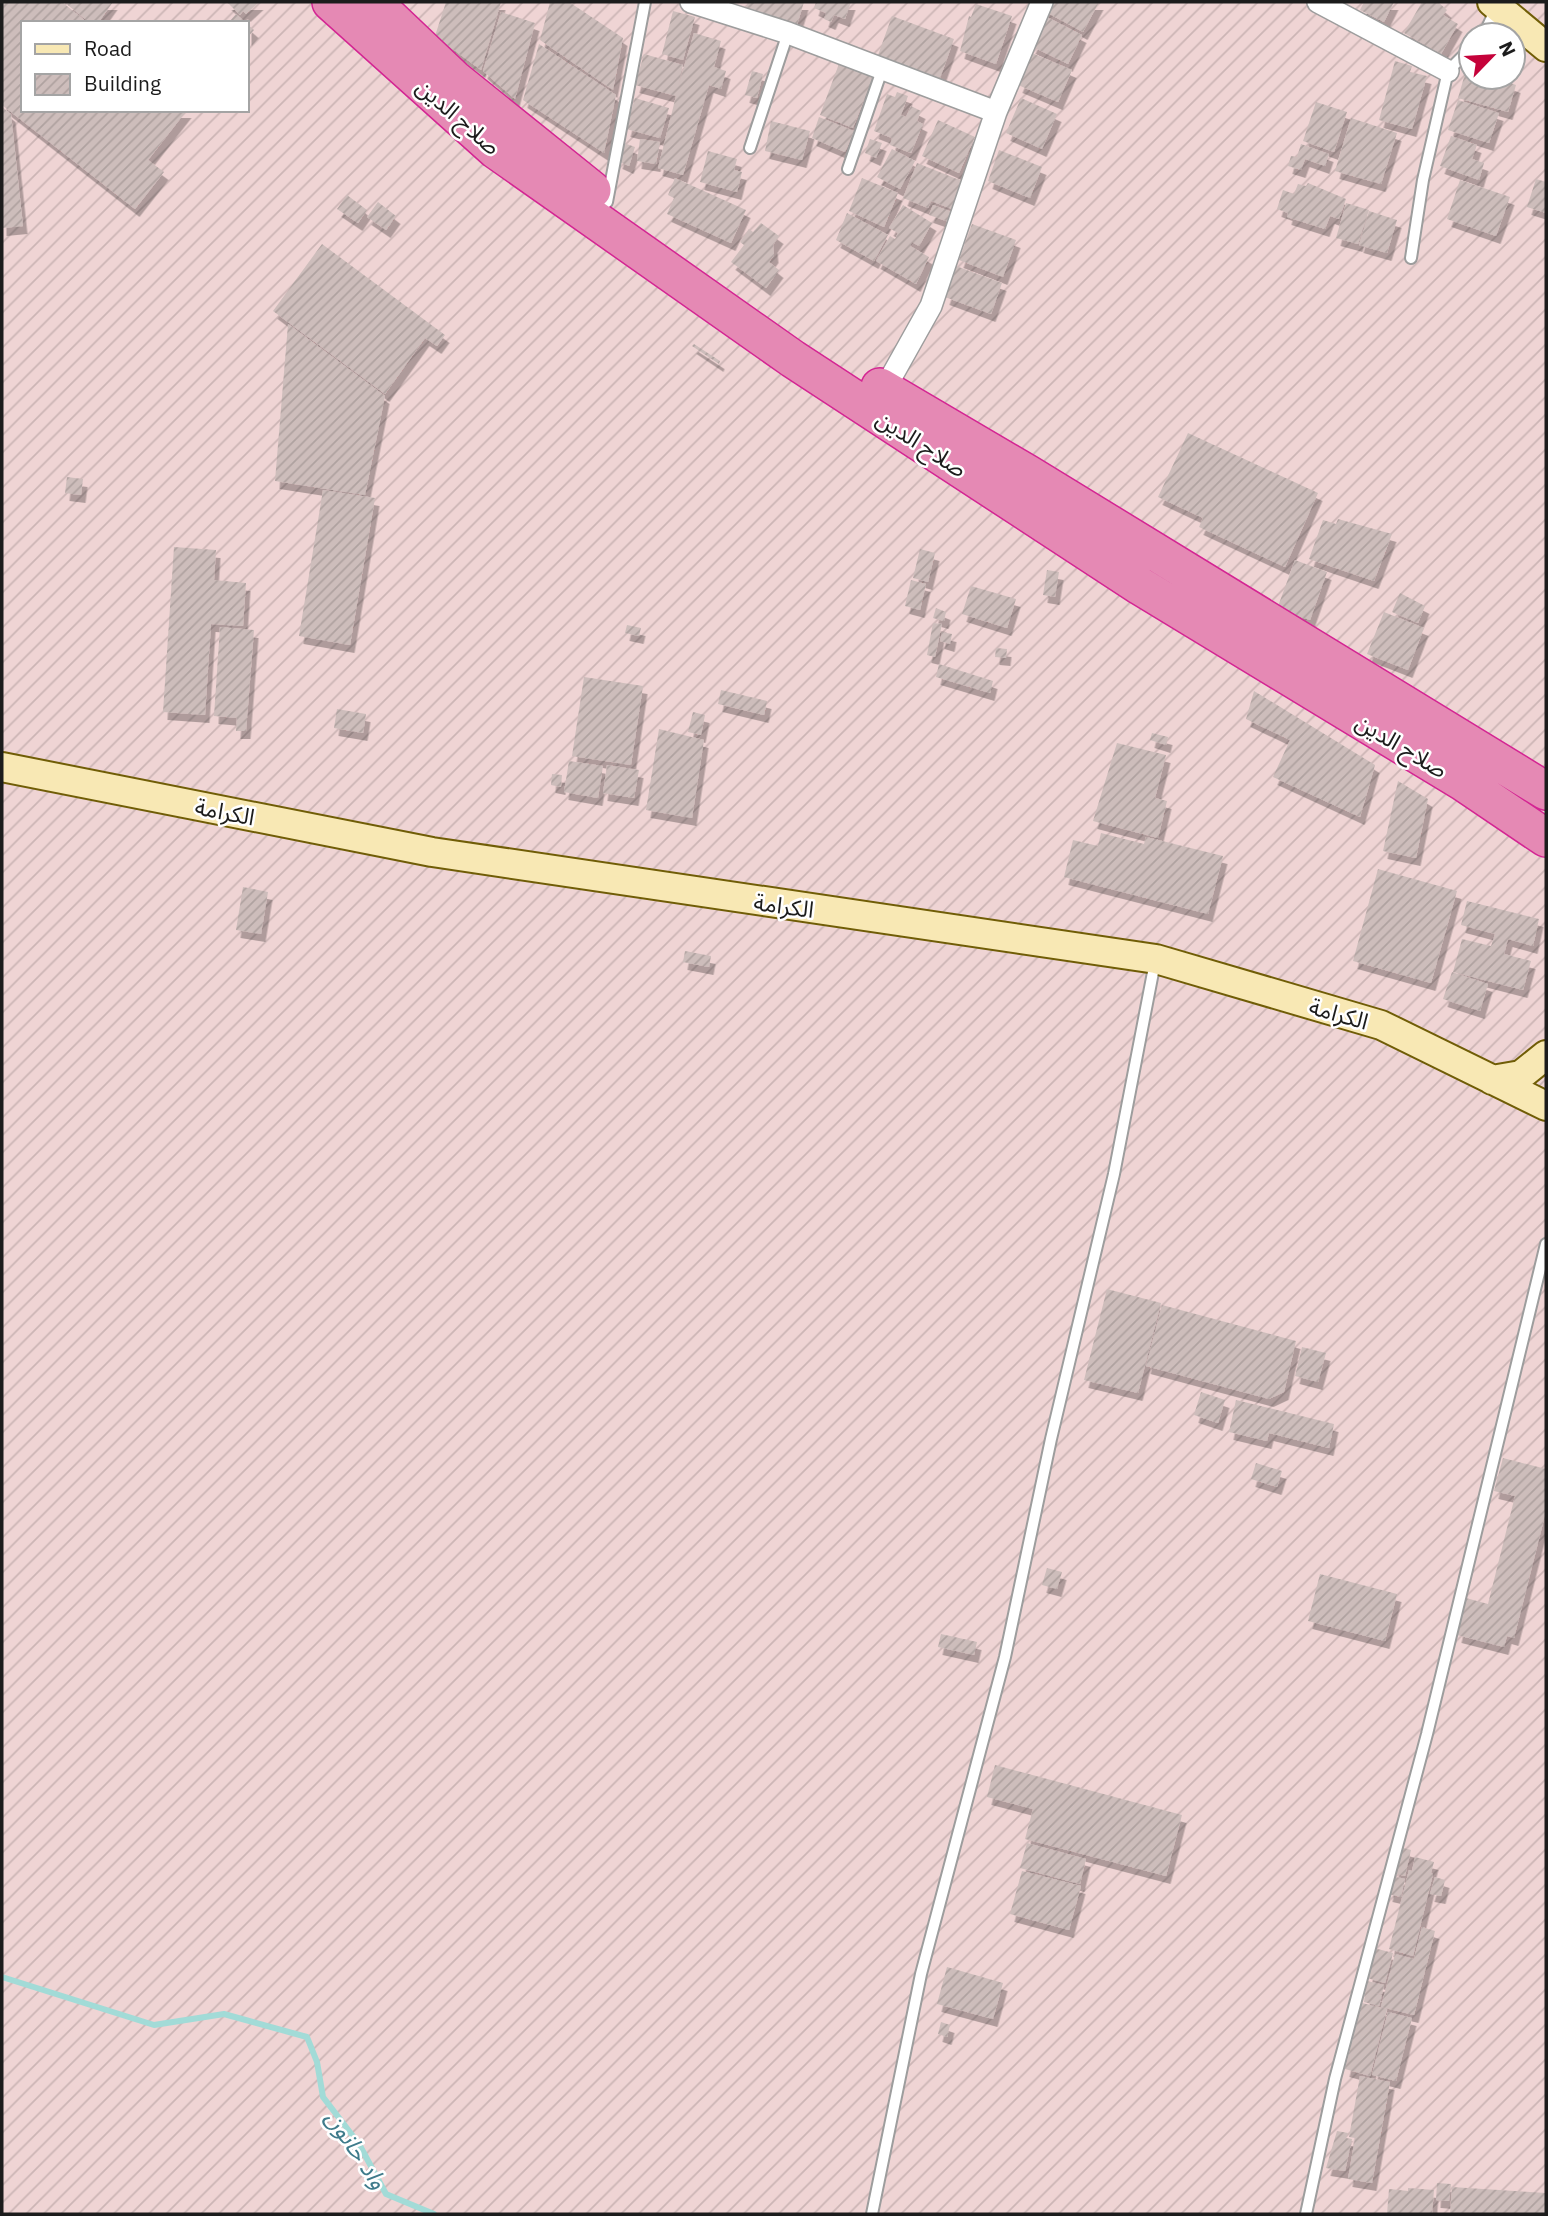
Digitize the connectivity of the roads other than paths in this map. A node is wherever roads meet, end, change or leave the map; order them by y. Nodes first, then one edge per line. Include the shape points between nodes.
1 (331, 2) edge
2 (373, 2) edge
3 (645, 2) edge
4 (691, 2) edge
5 (1042, 2) edge
6 (1318, 2) edge
7 (1494, 5) edge
8 (788, 33) junction
9 (1546, 47) edge
10 (1457, 62) edge
11 (882, 70) junction
12 (1448, 71) junction
13 (996, 112) junction
14 (750, 148) dead end
15 (848, 169) dead end
16 (607, 202) junction
17 (1411, 258) dead end
18 (884, 390) junction
19 (2, 767) edge
20 (1546, 791) edge
21 (1546, 838) edge
22 (1156, 959) junction
23 (1546, 1055) edge
24 (1492, 1080) junction
25 (1544, 1099) edge
26 (1546, 1244) edge
27 (872, 2214) edge
28 (1306, 2214) edge

1 - 21 highway, صلاح الدين via 496,150 793,359 1140,586 1463,782
2 - 16 highway, صلاح الدين via 454,79
3 - 16 lane
4 - 8 street
5 - 13 street
6 - 12 street
7 - 9 main road
8 - 11 street
8 - 14 lane
10 - 12 lane
11 - 13 street
11 - 15 lane
12 - 17 lane
13 - 18 street via 932,306
16 - 18 highway, صلاح الدين
18 - 20 highway, صلاح الدين
19 - 22 main road, الكرامة via 432,852
22 - 24 main road, الكرامة via 1381,1025
22 - 27 lane via 1114,1174 1004,1657 921,1974
23 - 24 main road via 1521,1075
24 - 25 main road, الكرامة
26 - 28 lane via 1427,1734 1335,2079

